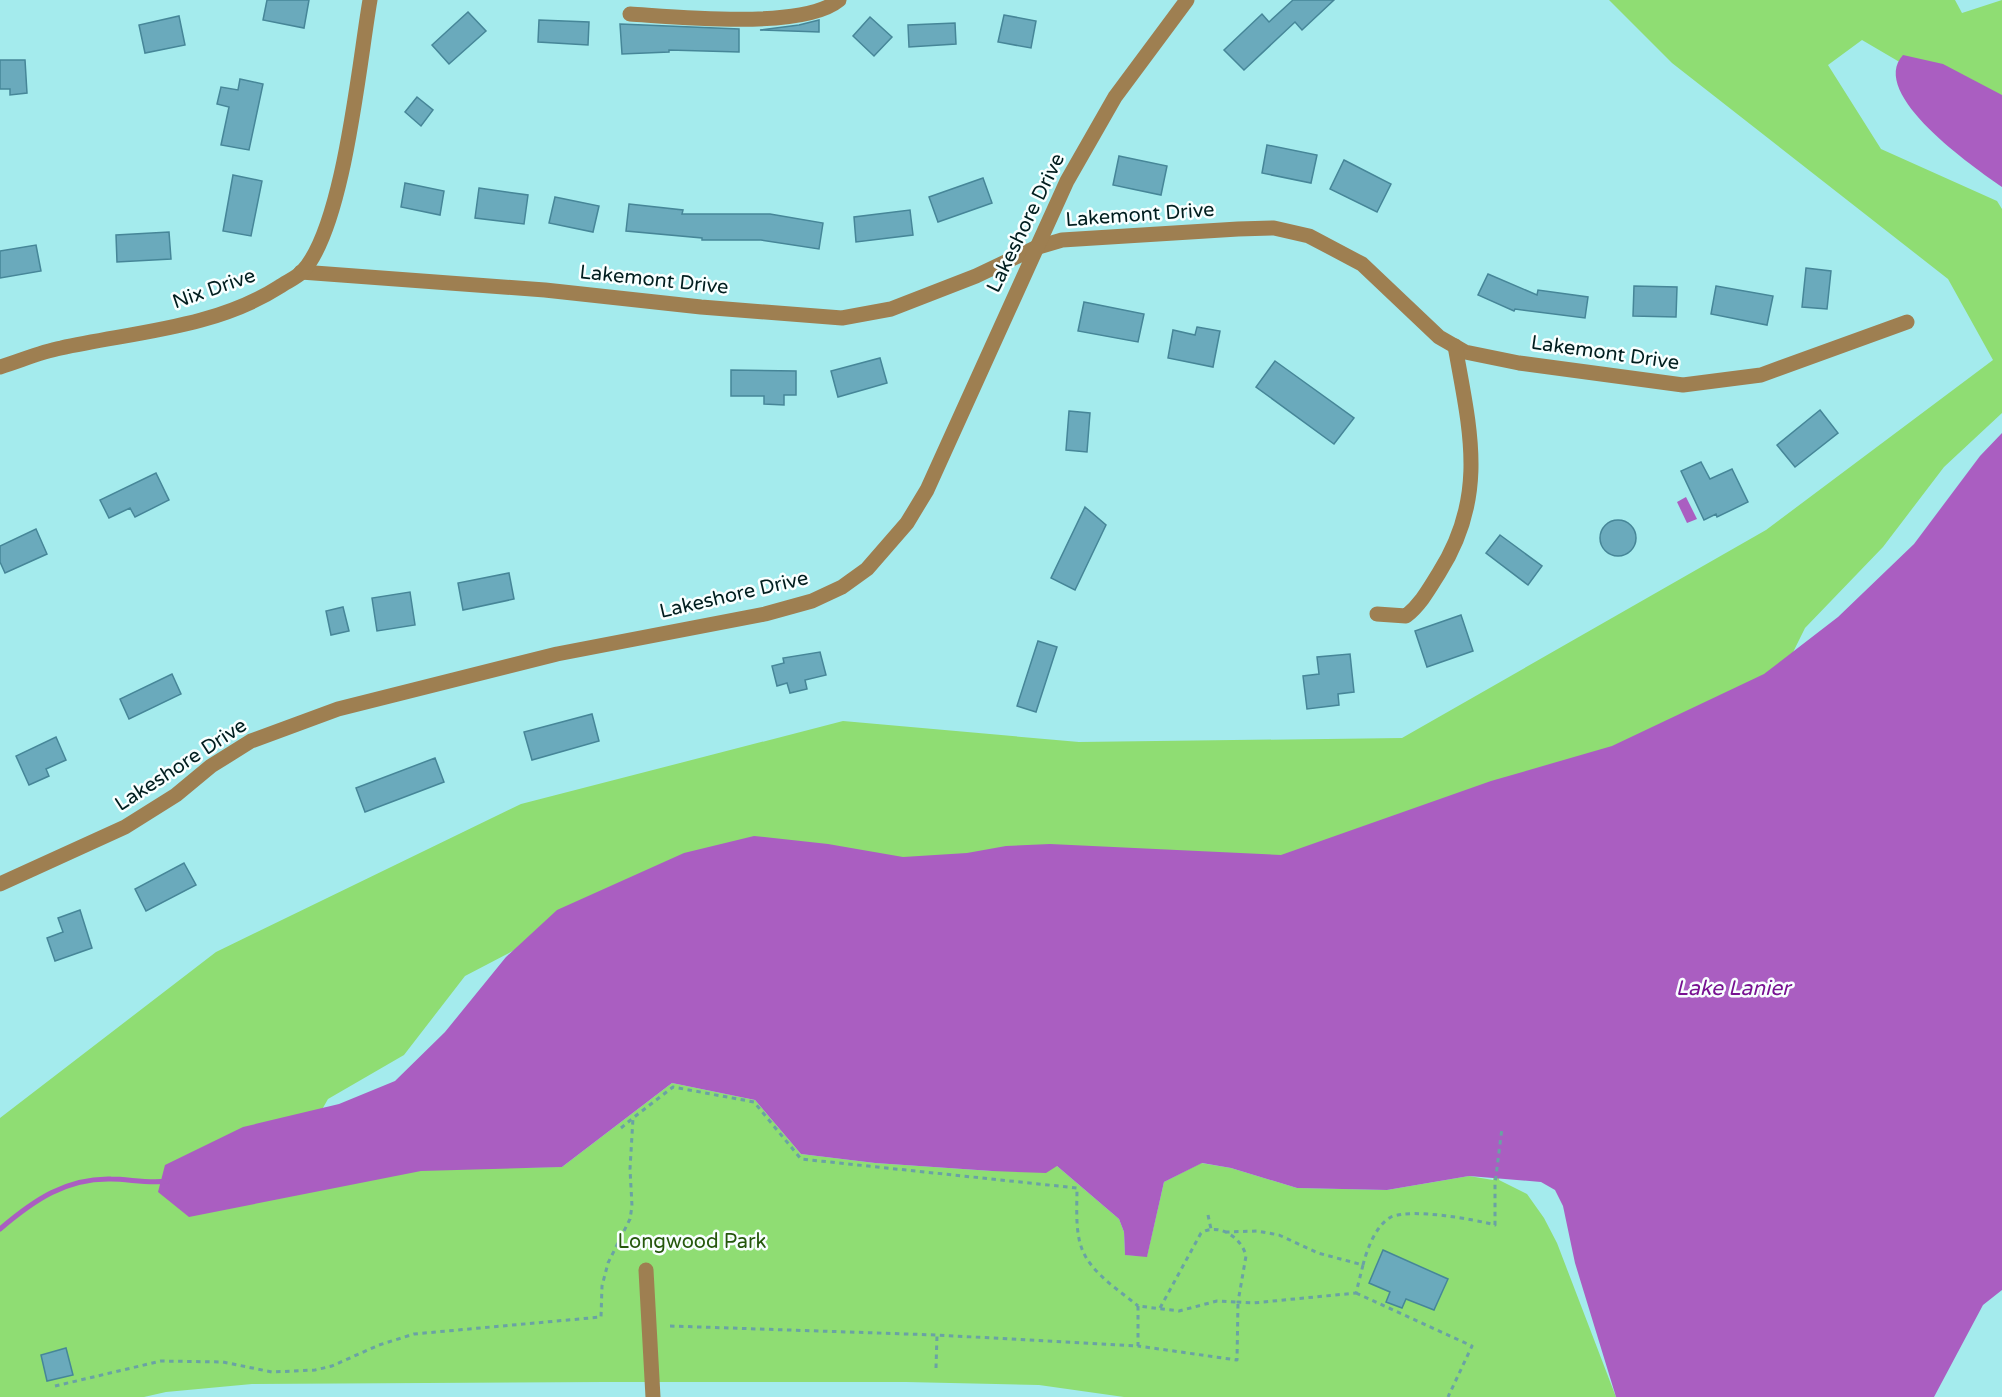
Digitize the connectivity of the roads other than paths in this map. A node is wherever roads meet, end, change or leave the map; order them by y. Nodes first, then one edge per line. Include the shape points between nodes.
1 (370, 0) edge
2 (839, 0) edge
3 (1187, 0) edge
4 (630, 14) dead end
5 (1035, 248) junction
6 (301, 272) junction
7 (1907, 322) dead end
8 (1455, 346) junction
9 (0, 367) edge
10 (1377, 614) dead end
11 (0, 884) edge
12 (646, 1270) dead end
13 (653, 1397) edge

1 - 6 street, Nix Drive via 339,185 314,255
2 - 4 street via 830,8 805,14 754,19
3 - 5 street, Lakeshore Drive via 1115,97 1067,181
5 - 6 street, Lakemont Drive via 891,309 842,318
5 - 8 street, Lakemont Drive via 1062,240 1238,229 1274,228 1309,236 1362,264 1439,337
5 - 11 street, Lakeshore Drive via 927,490 887,548 842,587 812,601 765,614 557,654 338,709 251,741 125,827
6 - 9 street, Nix Drive via 252,302 200,321 58,348
7 - 8 street, Lakemont Drive via 1761,375 1683,385 1519,363 1465,352
8 - 10 street via 1473,475 1463,528 1419,605 1406,616
12 - 13 street

